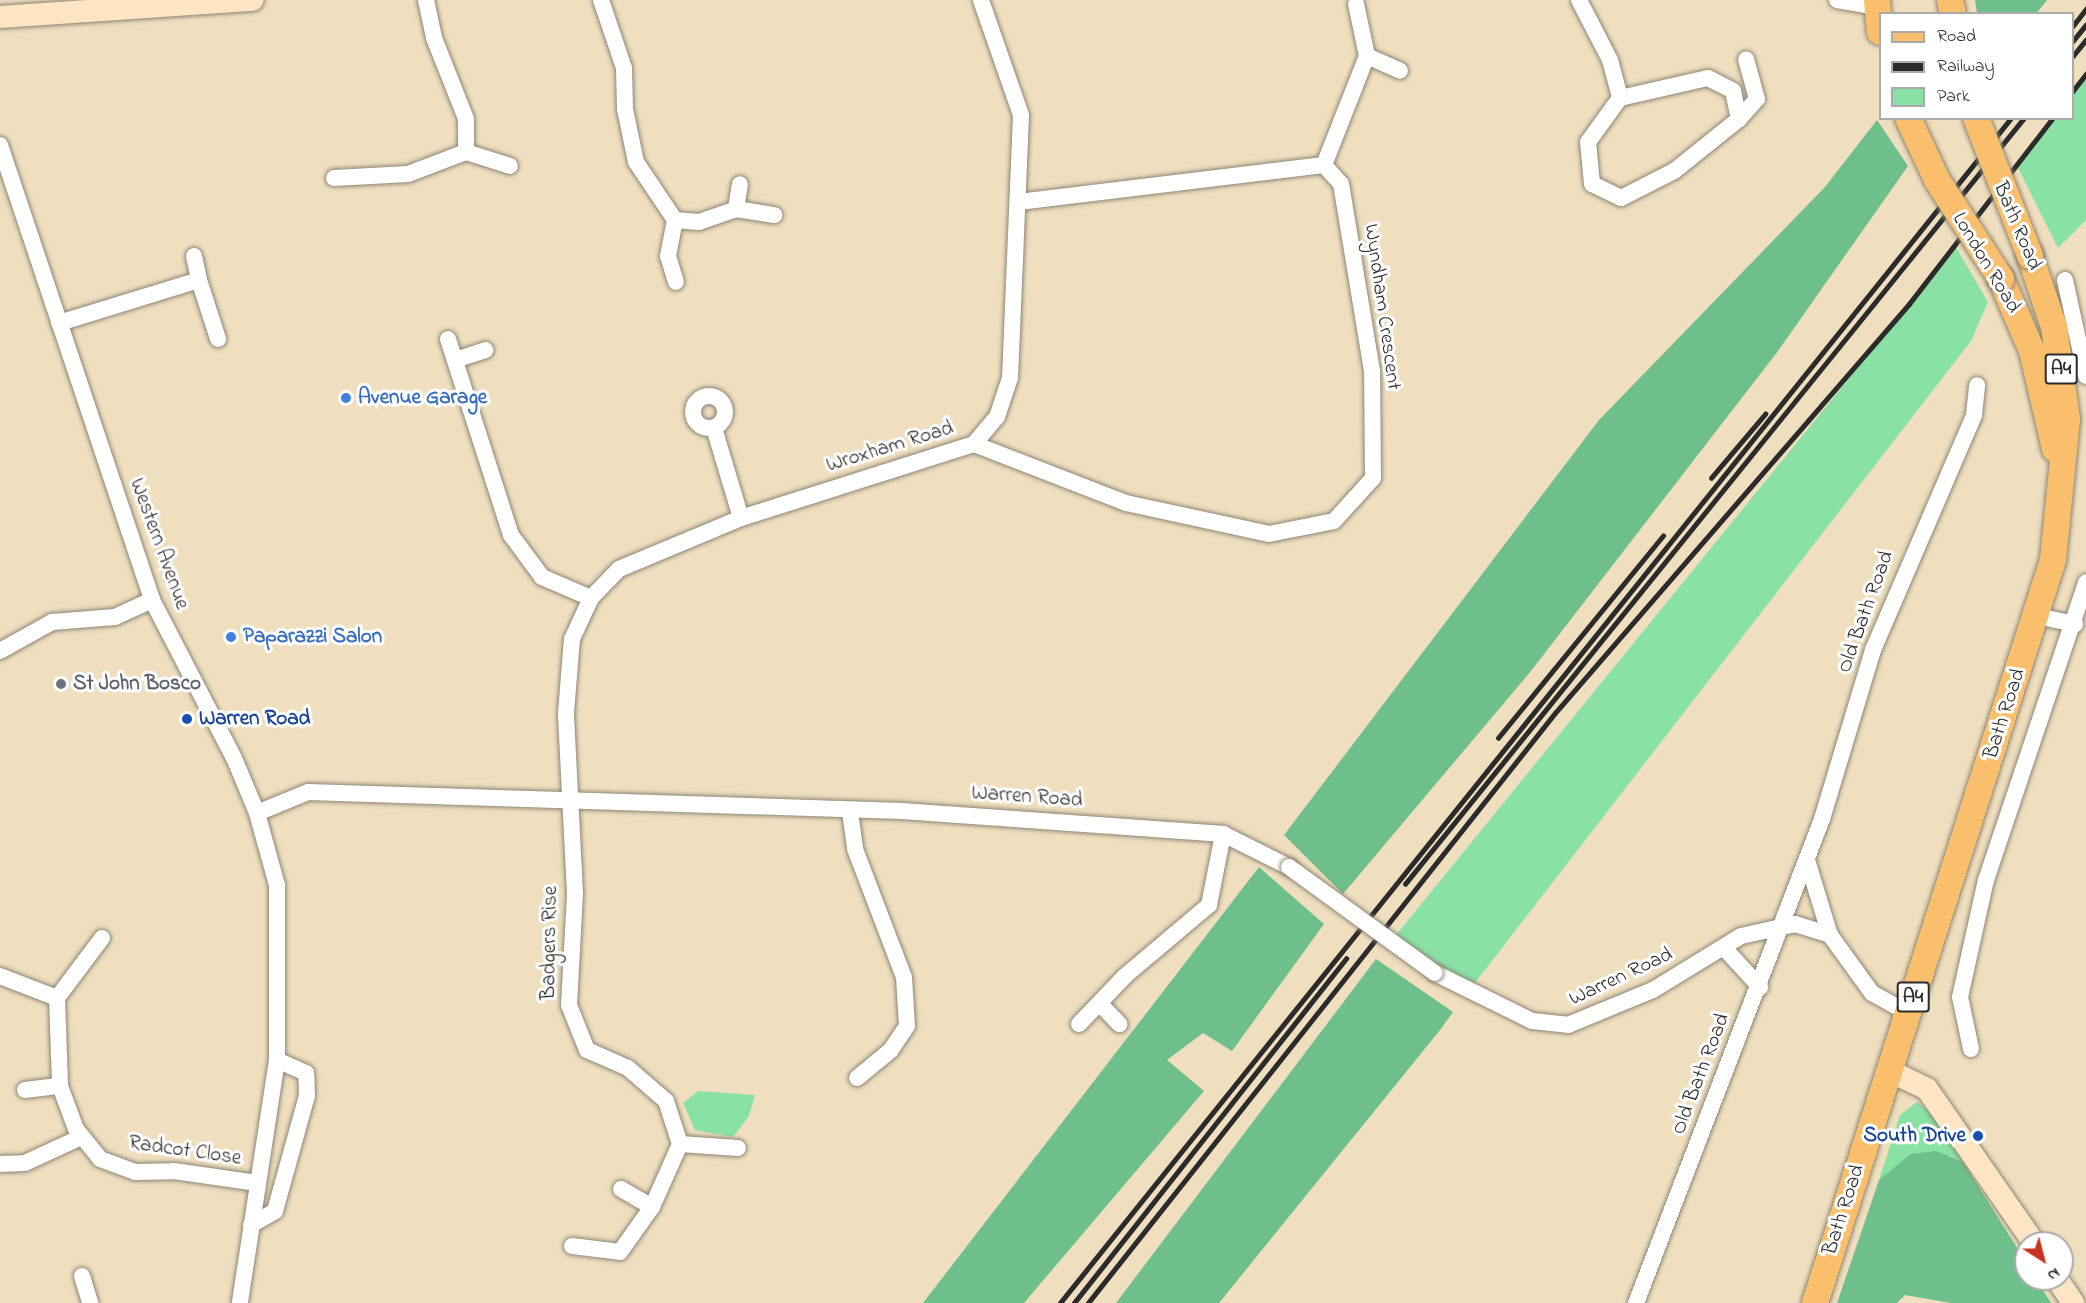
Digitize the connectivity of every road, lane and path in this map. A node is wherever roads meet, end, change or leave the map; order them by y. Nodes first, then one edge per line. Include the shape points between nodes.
1 (252, 0) edge
2 (426, 0) edge
3 (601, 0) edge
4 (981, 0) edge
5 (1579, 0) edge
6 (1837, 0) edge
7 (1877, 3) edge
8 (1356, 4) dead end
9 (0, 16) edge
10 (1367, 56) junction
11 (1746, 59) dead end
12 (1400, 71) dead end
13 (1620, 98) junction
14 (1740, 118) junction
15 (1909, 120) edge
16 (1977, 120) edge
17 (0, 145) edge
18 (466, 152) junction
19 (1324, 165) junction
20 (510, 166) dead end
21 (334, 178) dead end
22 (740, 184) dead end
23 (1020, 202) junction
24 (736, 208) junction
25 (775, 214) dead end
26 (675, 220) junction
27 (194, 256) dead end
28 (199, 280) junction
29 (2065, 280) dead end
30 (676, 282) dead end
31 (58, 323) junction
32 (218, 339) dead end
33 (448, 339) dead end
34 (485, 350) dead end
35 (454, 360) junction
36 (2086, 376) edge
37 (1977, 385) dead end
38 (714, 428) dead end
39 (974, 444) junction
40 (2061, 485) junction
41 (741, 518) junction
42 (2086, 582) edge
43 (591, 598) junction
44 (152, 600) junction
45 (2037, 616) junction
46 (2075, 624) junction
47 (0, 651) edge
48 (569, 801) junction
49 (850, 812) junction
50 (257, 813) junction
51 (1223, 834) junction
52 (1807, 860) junction
53 (1782, 927) junction
54 (1830, 935) junction
55 (102, 938) dead end
56 (1725, 949) junction
57 (0, 976) edge
58 (1760, 987) junction
59 (57, 998) junction
60 (1100, 1004) junction
61 (1908, 1013) junction
62 (1079, 1024) dead end
63 (1119, 1024) dead end
64 (1971, 1049) dead end
65 (277, 1060) junction
66 (1890, 1071) junction
67 (857, 1078) dead end
68 (60, 1086) junction
69 (26, 1090) dead end
70 (81, 1137) junction
71 (680, 1144) junction
72 (738, 1148) dead end
73 (0, 1164) edge
74 (257, 1183) junction
75 (621, 1189) dead end
76 (652, 1207) junction
77 (251, 1225) junction
78 (2026, 1231) edge
79 (572, 1246) dead end
80 (82, 1276) dead end
81 (90, 1303) edge
82 (240, 1303) edge
83 (1636, 1303) edge
84 (1815, 1303) edge

1 - 9 main road
2 - 18 street via 434,38 466,119
3 - 26 street via 624,68 625,109 636,162
4 - 23 street, Wroxham Road via 1021,115
5 - 13 street via 1610,60
6 - 7 street
8 - 10 street
10 - 12 street
10 - 19 street
11 - 14 street via 1757,99
13 - 14 street via 1708,78 1733,92
13 - 14 street via 1588,142 1592,184 1621,198 1674,171
15 - 40 main road, London Road / A4, bridge via 1941,188 2001,279 2034,361
16 - 40 main road, Bath Road / A4, bridge via 2048,304 2063,383 2067,448
17 - 31 street, Western Avenue
18 - 20 street
18 - 21 street via 408,174
19 - 23 street
19 - 39 street, Wyndham Crescent via 1341,184 1372,370 1373,478 1334,521 1269,534 1126,503
22 - 24 street
23 - 39 street, Wroxham Road via 1010,378 997,417
24 - 25 street
24 - 26 street via 699,222
26 - 30 street via 668,256
27 - 28 street
28 - 31 street
28 - 32 street
29 - 36 street
31 - 44 street, Western Avenue
33 - 35 street
34 - 35 street
35 - 43 street via 511,535 542,577
37 - 52 street, Old Bath Road via 1974,415 1873,650
38 - 41 street
39 - 41 street, Wroxham Road
40 - 45 main road, Bath Road / A4 via 2053,560
41 - 43 street, Wroxham Road via 619,569
42 - 46 street
43 - 48 street, Wroxham Road via 572,639
44 - 47 street via 115,617 52,622
44 - 50 street, Western Avenue
45 - 46 street
45 - 61 main road, Bath Road / A4
46 - 64 street via 2010,798 1986,880 1960,997
48 - 49 street, Warren Road
48 - 50 street, Warren Road via 308,792
48 - 71 street, Badgers Rise via 576,893 569,1005 587,1050 628,1068 666,1101
49 - 51 street, Warren Road via 903,811
49 - 67 street via 855,849 904,977 907,1026 891,1050
50 - 65 street, Western Avenue via 278,885 281,927
51 - 56 street, Warren Road, bridge via 1288,867 1435,973 1532,1021 1569,1025 1653,990
51 - 60 street via 1209,905
52 - 53 street, Old Bath Road
52 - 54 street
53 - 54 street, Warren Road via 1814,926
53 - 56 street, Warren Road via 1759,928
53 - 58 street, Old Bath Road
54 - 61 street via 1872,993
55 - 59 street
56 - 58 street
57 - 59 street
58 - 83 street, Old Bath Road
59 - 68 street, Radcot Close
60 - 62 street
60 - 63 street
61 - 66 main road, Bath Road / A4
65 - 74 street, Western Avenue
65 - 77 street via 306,1073 307,1096 275,1211
66 - 78 main road via 1927,1089
66 - 84 main road, Bath Road / A4
68 - 69 street
68 - 70 street, Radcot Close
70 - 73 street via 25,1163
70 - 74 street, Radcot Close via 100,1159 135,1172 174,1171
71 - 72 street
71 - 76 street
74 - 77 street, Western Avenue
75 - 76 street
76 - 79 street via 620,1252
77 - 82 street, Western Avenue
80 - 81 street

